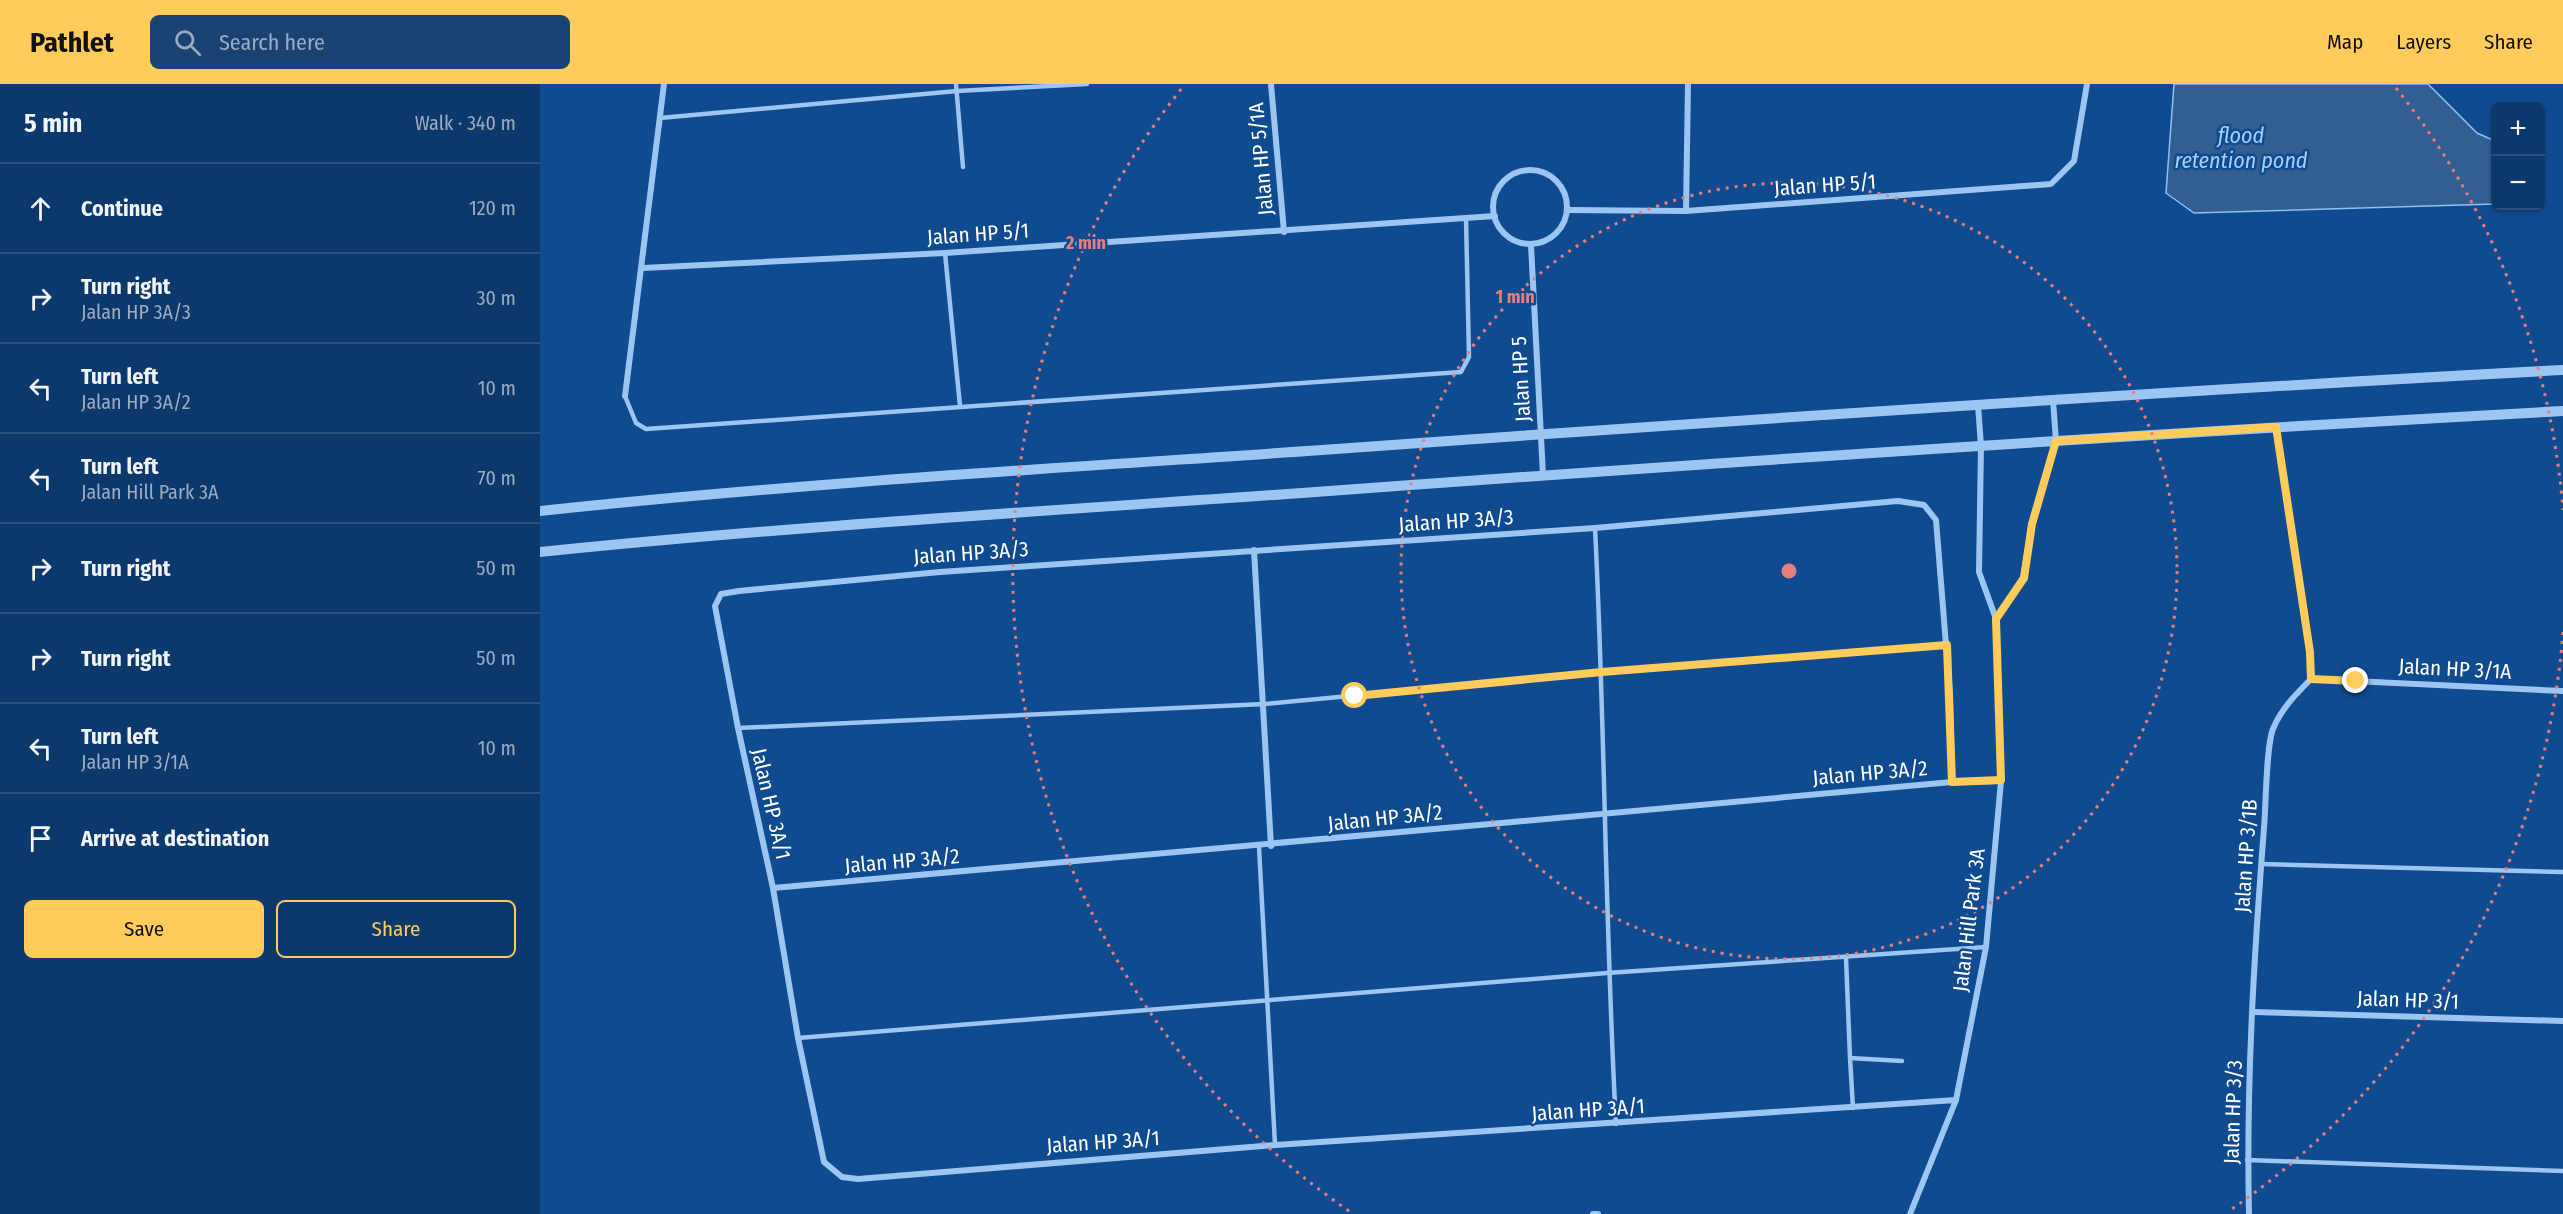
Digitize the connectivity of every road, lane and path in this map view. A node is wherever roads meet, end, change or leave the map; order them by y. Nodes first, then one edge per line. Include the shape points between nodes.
1 (664, 84) edge
2 (956, 84) edge
3 (1087, 84) edge
4 (1271, 84) edge
5 (1688, 84) edge
6 (2087, 84) edge
7 (957, 91) junction
8 (660, 118) junction
9 (963, 166) dead end
10 (1567, 210) junction
11 (1686, 211) junction
12 (1495, 216) junction
13 (1466, 218) junction
14 (1284, 232) junction
15 (1531, 244) junction
16 (945, 253) junction
17 (643, 268) junction
18 (2563, 370) edge
19 (625, 396) joint
20 (2053, 400) junction
21 (1978, 405) junction
22 (960, 406) junction
23 (2563, 411) edge
24 (2276, 427) junction
25 (1541, 434) junction
26 (2056, 441) junction
27 (1981, 446) junction
28 (1543, 475) junction
29 (540, 511) edge
30 (1595, 528) junction
31 (1254, 550) junction
32 (540, 552) edge
33 (715, 606) joint
34 (1996, 619) junction
35 (1947, 645) junction
36 (1602, 672) junction
37 (2311, 679) junction
38 (2563, 691) edge
39 (1265, 704) junction
40 (738, 728) junction
41 (2001, 780) junction
42 (1952, 782) junction
43 (1606, 813) junction
44 (1271, 846) junction
45 (1259, 847) junction
46 (2261, 864) junction
47 (2563, 872) edge
48 (773, 888) junction
49 (1986, 947) junction
50 (1846, 958) junction
51 (1607, 973) junction
52 (1265, 1001) junction
53 (2253, 1012) junction
54 (2563, 1022) edge
55 (798, 1038) junction
56 (1850, 1058) junction
57 (1902, 1060) dead end
58 (1956, 1100) junction
59 (1853, 1108) junction
60 (1616, 1124) junction
61 (1275, 1145) junction
62 (2247, 1160) junction
63 (2563, 1171) edge
64 (1593, 1214) edge
65 (1598, 1214) edge
66 (1910, 1214) edge
67 (2248, 1214) edge

1 - 8 street
2 - 7 lane
3 - 7 lane
4 - 14 street, Jalan HP 5/1A
5 - 11 street
6 - 11 street, Jalan HP 5/1 via 2074,161 2051,184
7 - 8 lane
7 - 9 lane
8 - 17 street
10 - 11 street, Jalan HP 5/1
10 - 12 street via 1557,182 1537,171 1525,171 1514,174 1497,191
10 - 15 street via 1564,224 1555,236
12 - 13 street, Jalan HP 5/1
12 - 15 street via 1499,227 1512,240
13 - 14 street, Jalan HP 5/1
13 - 22 lane via 1469,357 1461,372
14 - 16 street, Jalan HP 5/1
15 - 25 street, Jalan HP 5
16 - 17 street, Jalan HP 5/1
16 - 22 lane
17 - 19 street
18 - 20 street
19 - 22 lane via 636,423 646,429
20 - 21 street
20 - 26 street
21 - 25 street
21 - 27 street, Jalan Hill Park 3A
23 - 24 street
24 - 26 street
24 - 37 lane
25 - 28 street, Jalan HP 5
25 - 29 street via 688,495
26 - 27 street
26 - 34 street via 2032,524 2024,578
27 - 28 street
27 - 34 street, Jalan Hill Park 3A via 1979,572
28 - 32 street via 692,536
30 - 31 street, Jalan HP 3A/3
30 - 35 street, Jalan HP 3A/3 via 1898,501 1924,505 1936,520
30 - 36 lane
31 - 33 street, Jalan HP 3A/3 via 739,591 721,594
31 - 39 street
33 - 40 street, Jalan HP 3A/1
34 - 41 street, Jalan Hill Park 3A
35 - 36 lane
35 - 42 street, Jalan HP 3A/3
36 - 39 lane
36 - 43 lane
37 - 38 street, Jalan HP 3/1A
37 - 46 street, Jalan HP 3/1B via 2285,706 2272,731
39 - 40 lane
39 - 44 street
40 - 48 street, Jalan HP 3A/1
41 - 42 street, Jalan HP 3A/2
41 - 49 street, Jalan Hill Park 3A
42 - 43 street, Jalan HP 3A/2
43 - 44 street, Jalan HP 3A/2
43 - 51 lane
44 - 45 street, Jalan HP 3A/2
45 - 48 street, Jalan HP 3A/2
45 - 52 lane
46 - 47 lane
46 - 53 street, Jalan HP 3/1B
48 - 55 street, Jalan HP 3A/1
49 - 50 lane
49 - 58 street, Jalan Hill Park 3A
50 - 51 lane
50 - 56 lane
51 - 52 lane
51 - 60 lane
52 - 55 lane
52 - 61 lane
53 - 54 street, Jalan HP 3/1
53 - 62 street, Jalan HP 3/3
55 - 61 street, Jalan HP 3A/1 via 824,1162 842,1177 858,1179
56 - 57 lane
56 - 59 lane
58 - 59 street, Jalan HP 3A/1
58 - 66 street, Jalan Hill Park 3A
59 - 60 street, Jalan HP 3A/1
60 - 61 street, Jalan HP 3A/1
62 - 63 lane
62 - 67 street, Jalan HP 3/3
64 - 65 street

